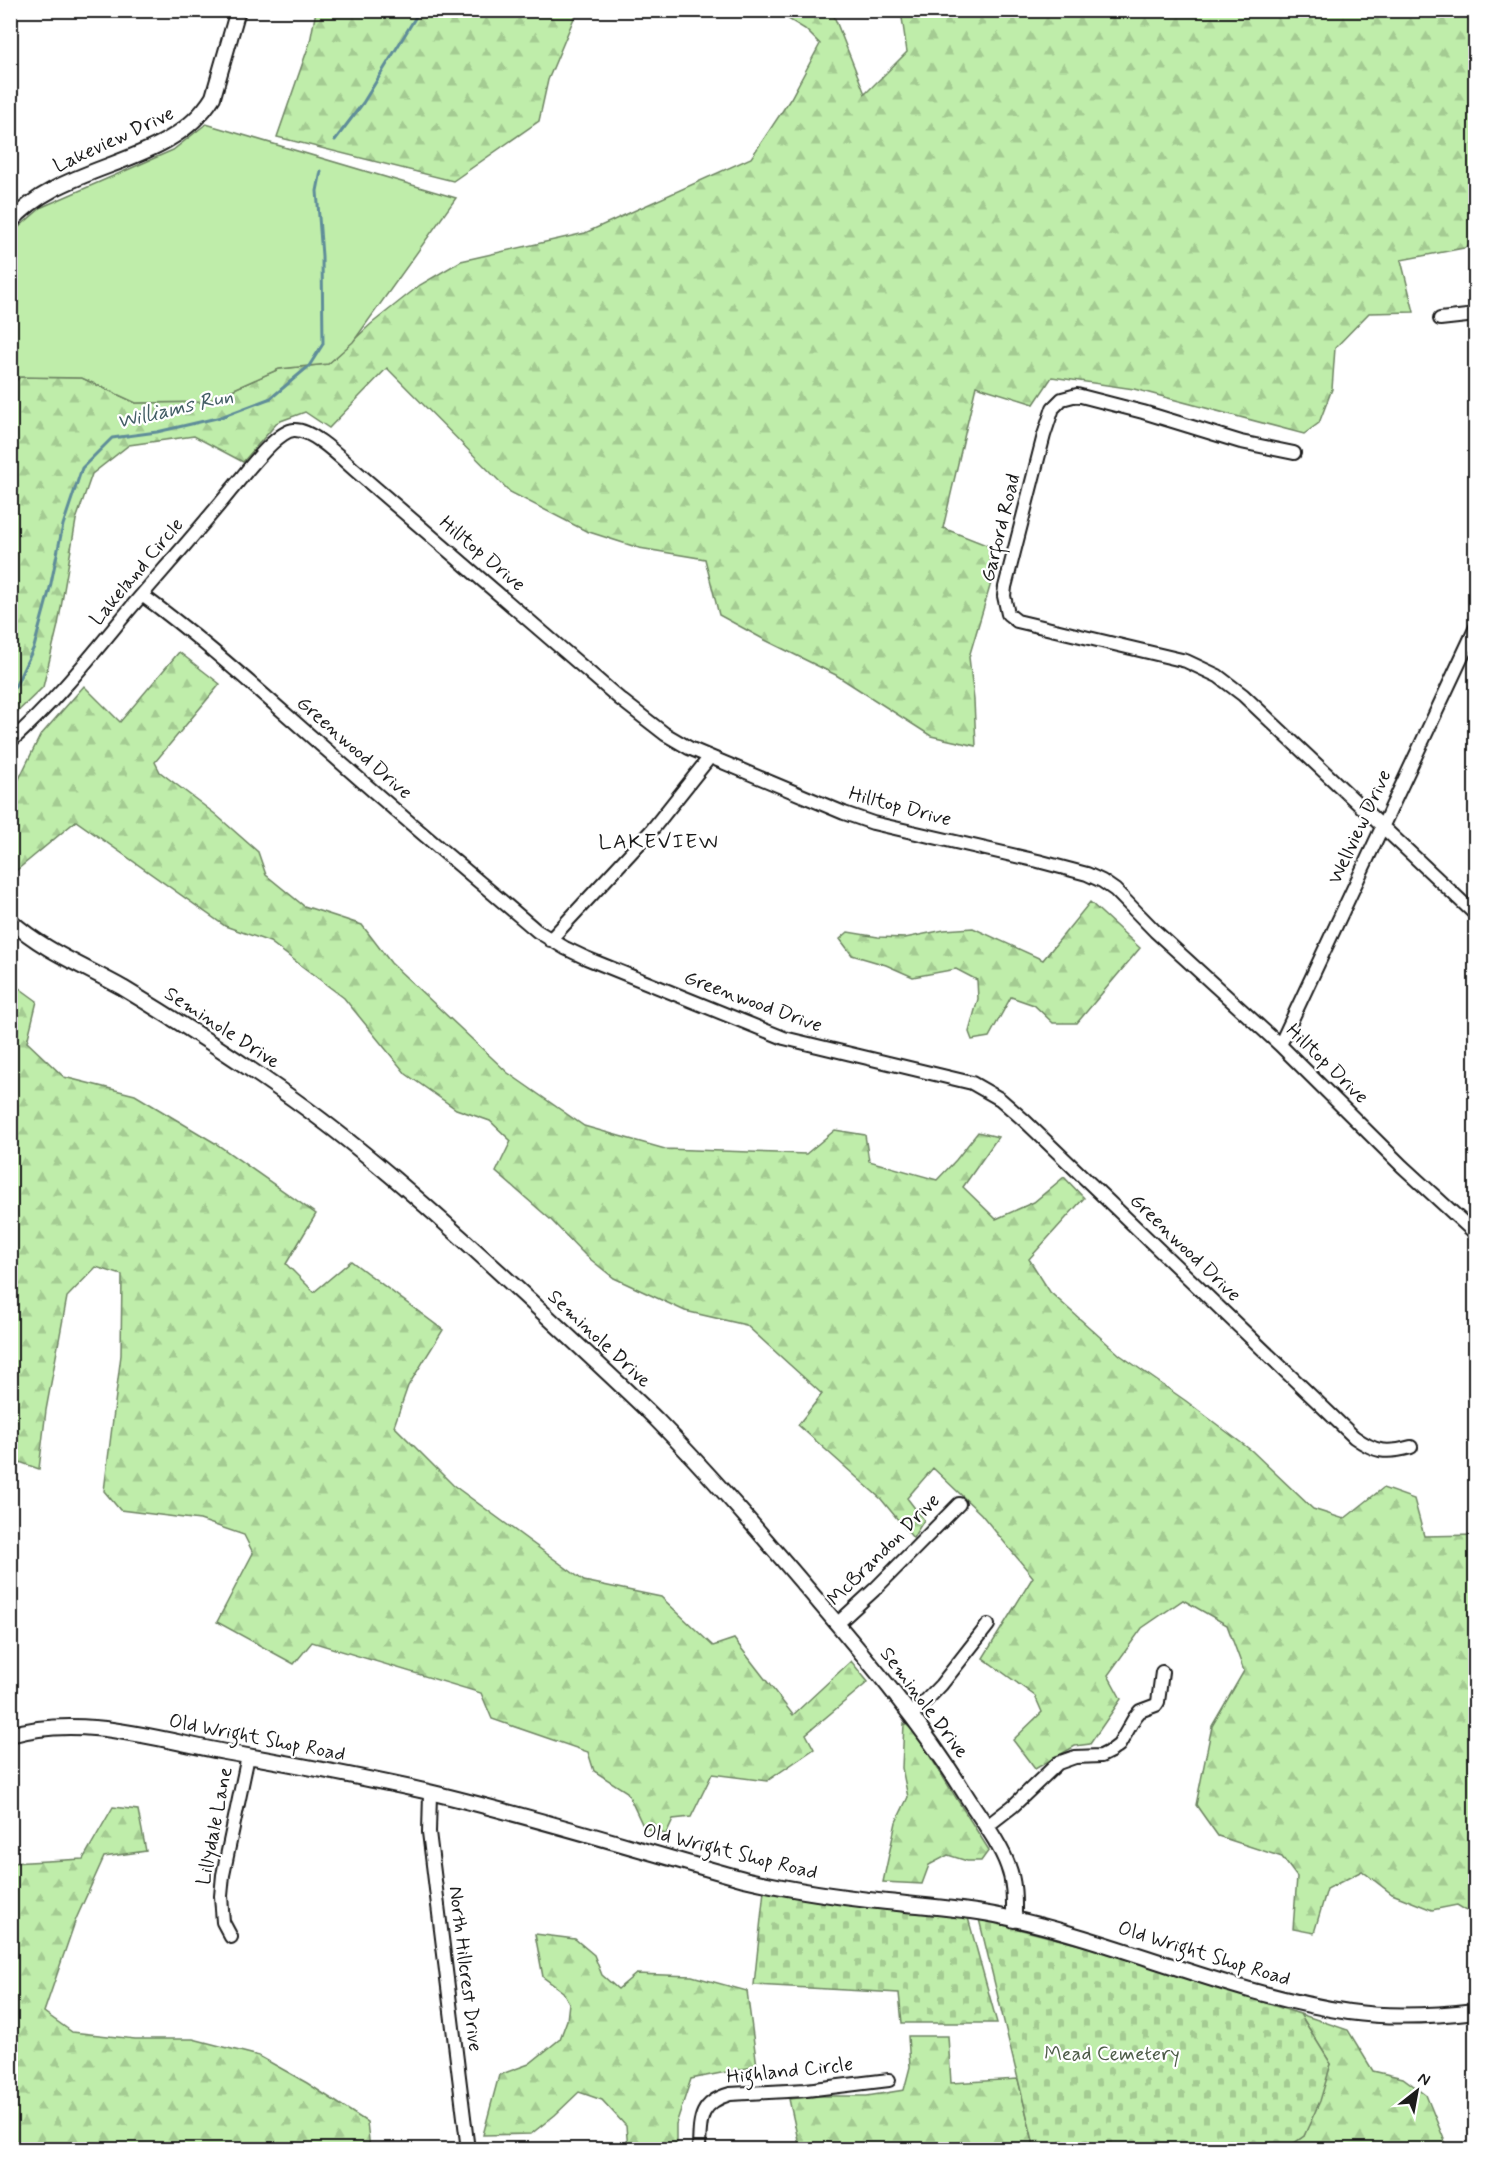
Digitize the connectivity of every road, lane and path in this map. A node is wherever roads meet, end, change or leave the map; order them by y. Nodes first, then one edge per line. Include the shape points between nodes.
1 (238, 10) edge
2 (10, 223) edge
3 (1476, 315) edge
4 (1440, 319) dead end
5 (295, 430) joint
6 (1294, 453) dead end
7 (142, 595) junction
8 (1476, 627) edge
9 (10, 742) edge
10 (709, 758) junction
11 (1382, 826) junction
12 (1476, 915) edge
13 (10, 920) edge
14 (550, 940) junction
15 (1280, 1045) junction
16 (1476, 1234) edge
17 (1411, 1447) dead end
18 (959, 1504) dead end
19 (837, 1624) junction
20 (988, 1625) dead end
21 (1162, 1672) dead end
22 (912, 1715) junction
23 (10, 1735) edge
24 (248, 1756) junction
25 (430, 1793) junction
26 (986, 1827) junction
27 (1014, 1920) junction
28 (231, 1937) dead end
29 (1476, 2012) edge
30 (889, 2080) dead end
31 (468, 2150) edge
32 (699, 2150) edge

1 - 2 street, Lakeview Drive via 213,97 190,125 156,146 63,185
3 - 4 street
5 - 7 street, Lakeland Circle via 279,437 251,467
5 - 10 street, Hilltop Drive via 315,437 644,718
6 - 11 street, Garford Road via 1241,442 1077,395 1062,399 1053,408 1044,435 1005,586 1006,608 1017,621 1186,661 1218,676
7 - 9 street, Lakeland Circle via 41,715
7 - 14 street, Greenwood Drive
8 - 11 street, Wellview Drive
10 - 14 street via 651,831
10 - 15 street, Hilltop Drive via 873,823 1038,861 1102,881
11 - 12 street, Garford Road
11 - 15 street, Wellview Drive
13 - 19 street, Seminole Drive via 33,938 213,1045 381,1166 610,1375 690,1454
14 - 17 street, Greenwood Drive via 784,1038 972,1083 987,1090 1025,1121 1354,1437 1387,1452
15 - 16 street, Hilltop Drive
18 - 19 street, McBrandon Drive
19 - 22 street, Seminole Drive
20 - 22 street
21 - 26 street via 1158,1702 1140,1711 1119,1745 1101,1756 1058,1762
22 - 26 street, Seminole Drive
23 - 24 street, Old Wright Shop Road via 39,1729 86,1728
24 - 25 street, Old Wright Shop Road
24 - 28 street, Lillydale Lane via 221,1896 224,1922
25 - 27 street, Old Wright Shop Road via 782,1888
25 - 31 street, North Hillcrest Drive via 429,1832
26 - 27 street, Seminole Drive via 1008,1864
27 - 29 street, Old Wright Shop Road via 1295,2002 1380,2015
30 - 32 street, Highland Circle via 720,2097 701,2117

